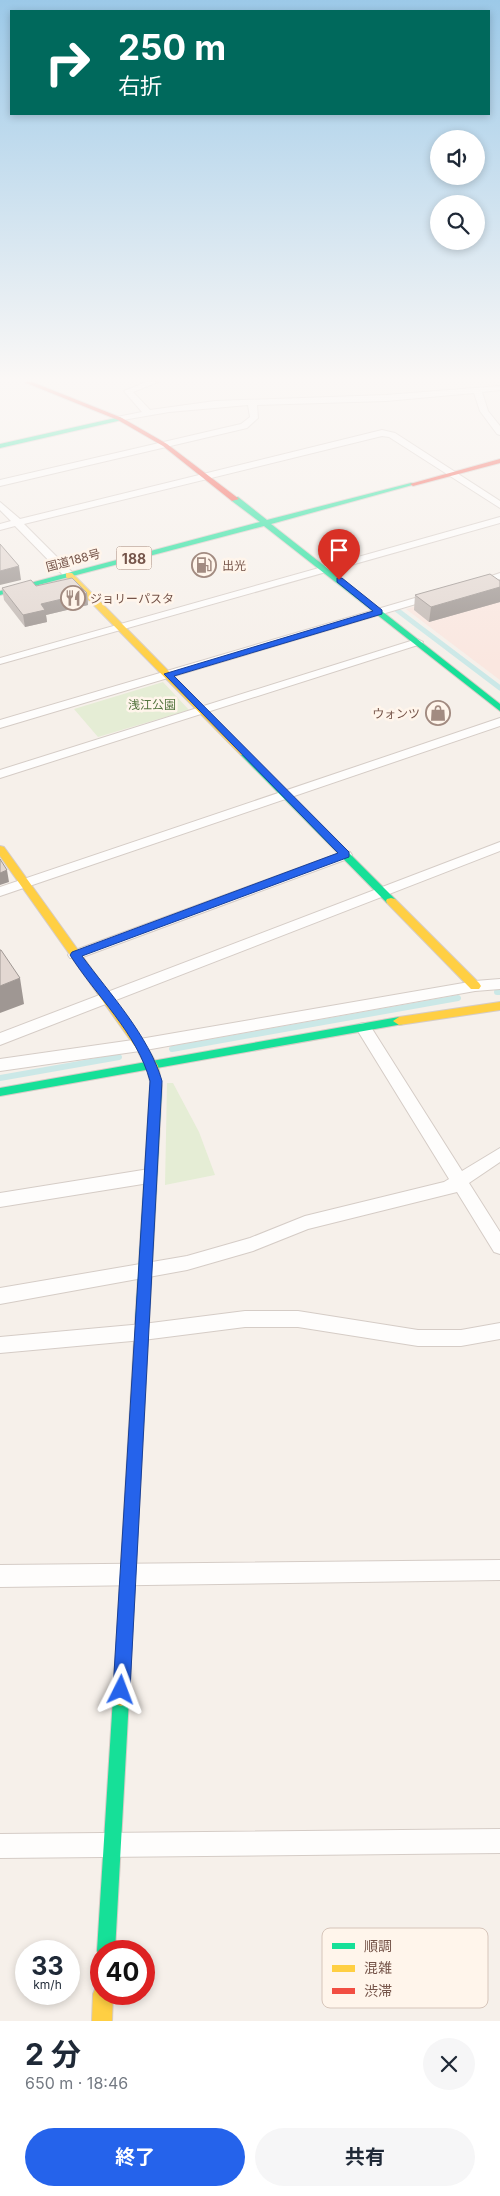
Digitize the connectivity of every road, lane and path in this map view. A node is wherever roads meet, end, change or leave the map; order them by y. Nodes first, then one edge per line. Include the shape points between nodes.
1 (29, 476) edge
2 (206, 476) edge
3 (207, 476) edge
4 (429, 476) edge
5 (457, 476) edge
6 (0, 483) edge
7 (0, 505) edge
8 (500, 505) edge
9 (263, 520) junction
10 (500, 520) edge
11 (18, 522) junction
12 (0, 527) edge
13 (326, 569) junction
14 (66, 572) junction
15 (500, 576) edge
16 (0, 585) edge
17 (463, 587) edge
18 (0, 593) edge
19 (444, 593) edge
20 (379, 612) junction
21 (121, 627) junction
22 (417, 642) junction
23 (0, 661) edge
24 (168, 674) junction
25 (500, 708) edge
26 (203, 710) junction
27 (500, 722) edge
28 (0, 724) edge
29 (0, 774) edge
30 (285, 794) junction
31 (0, 849) edge
32 (498, 850) edge
33 (345, 854) junction
34 (26, 884) junction
35 (382, 891) junction
36 (0, 892) edge
37 (75, 955) junction
38 (500, 984) edge
39 (475, 986) junction
40 (106, 998) junction
41 (500, 1006) edge
42 (482, 1007) junction
43 (364, 1028) junction
44 (0, 1039) edge
45 (140, 1045) junction
46 (0, 1064) edge
47 (152, 1066) junction
48 (0, 1092) edge
49 (500, 1154) edge
50 (149, 1176) junction
51 (461, 1182) junction
52 (0, 1200) edge
53 (500, 1247) edge
54 (145, 1269) junction
55 (0, 1296) edge
56 (500, 1331) edge
57 (143, 1332) junction
58 (0, 1345) edge
59 (500, 1570) edge
60 (128, 1574) junction
61 (0, 1576) edge
62 (500, 1841) edge
63 (112, 1844) junction
64 (0, 1846) edge
65 (107, 1940) edge
66 (103, 2005) edge
67 (102, 2021) edge

1 - 6 street
2 - 11 street
3 - 9 main road
4 - 9 main road, 国道188号 / 188
5 - 8 street
7 - 11 street
9 - 13 main road
9 - 14 main road, 国道188号 / 188
10 - 13 street
11 - 12 street
11 - 14 street
13 - 20 main road
13 - 21 street
14 - 16 main road, 国道188号 / 188
14 - 18 main road, 国道188号 / 188
14 - 21 main road
15 - 17 street
19 - 20 street
20 - 22 main road
20 - 24 street
21 - 23 street
21 - 24 main road
22 - 25 main road
22 - 26 street
24 - 26 main road
24 - 28 street
26 - 29 street
26 - 30 main road
27 - 30 street
30 - 33 main road
30 - 34 street
31 - 34 main road
32 - 35 street
33 - 35 main road
33 - 37 street
34 - 36 street
34 - 37 main road
35 - 39 main road
35 - 40 street
37 - 40 main road
38 - 39 street
39 - 42 street
39 - 45 street
40 - 44 street
40 - 45 main road
41 - 42 main road
42 - 43 main road
43 - 47 main road
43 - 51 street
45 - 46 street
45 - 47 main road
47 - 48 main road
47 - 50 main road via 156,1081
49 - 51 street
50 - 52 street
50 - 54 main road
51 - 53 street
51 - 54 street via 449,1188 305,1224 253,1244 187,1263
54 - 55 street
54 - 57 main road
56 - 57 street via 461,1338 418,1338 298,1320 244,1319
57 - 58 street
57 - 60 main road
59 - 60 street
60 - 61 street
60 - 63 main road
62 - 63 street
63 - 64 street
63 - 65 main road
66 - 67 main road

